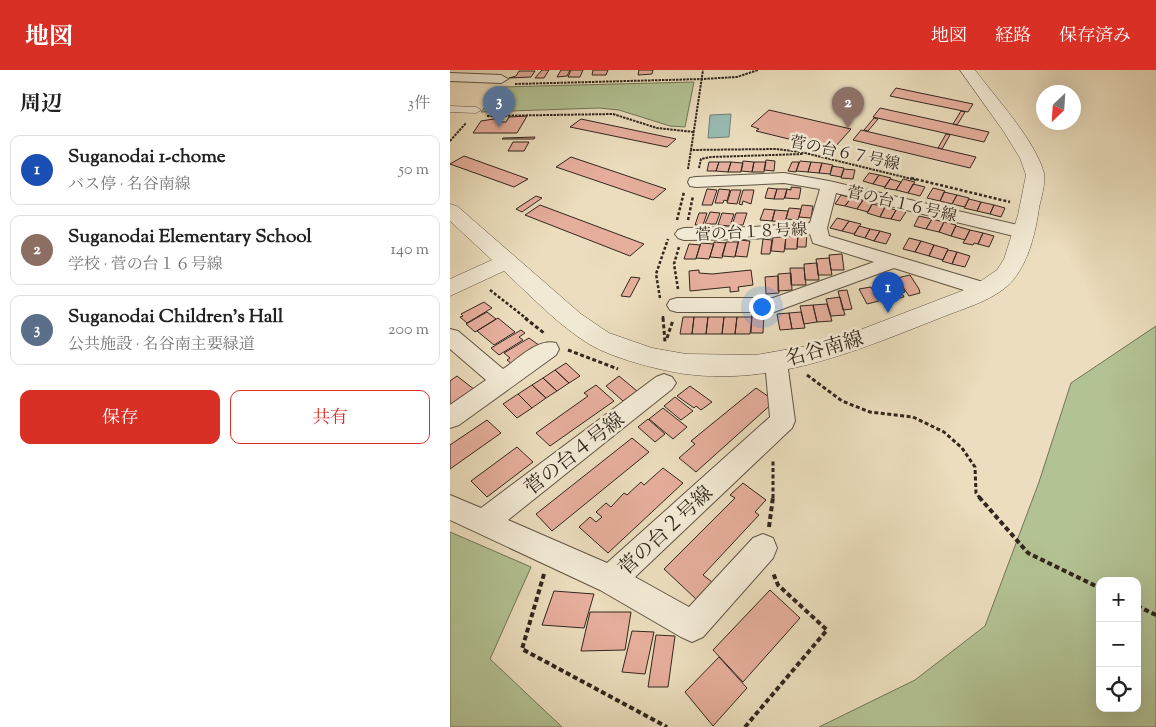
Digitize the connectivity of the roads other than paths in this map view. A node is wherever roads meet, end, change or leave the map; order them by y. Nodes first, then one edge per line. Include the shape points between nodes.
1 (967, 70) edge
2 (450, 77) edge
3 (504, 82) road end
4 (450, 109) edge
5 (479, 113) road end
6 (689, 182) road end
7 (829, 186) junction
8 (450, 210) edge
9 (818, 228) junction
10 (676, 230) road end
11 (1022, 232) junction
12 (893, 262) junction
13 (500, 264) junction
14 (450, 288) edge
15 (986, 290) junction
16 (666, 306) road end
17 (450, 337) edge
18 (548, 349) dead end
19 (788, 366) junction
20 (501, 380) junction
21 (664, 383) dead end
22 (450, 418) edge
23 (450, 507) edge
24 (484, 522) junction
25 (763, 548) road end
26 (611, 580) junction

1 - 11 street, 名谷南線 via 1020,145 1036,175
2 - 3 street
4 - 5 street
6 - 7 street via 784,178
7 - 9 street, 菅の台１６号線
7 - 11 street, 菅の台１６号線
8 - 13 street, 名谷南線
9 - 10 street, 菅の台１８号線 via 753,233
9 - 12 street via 820,239
11 - 15 street, 名谷南線 via 1015,259 1005,275
12 - 15 street
12 - 16 street via 774,305
13 - 14 street
13 - 19 street, 名谷南線 via 594,336 650,357 686,364
15 - 19 street, 名谷南線 via 861,339 807,356
17 - 20 street
18 - 20 street
19 - 26 street, 菅の台２号線 via 783,421
20 - 22 street
21 - 24 street, 菅の台４号線
23 - 24 street, 菅の台２号線
24 - 26 street, 菅の台２号線
25 - 26 street via 692,626

